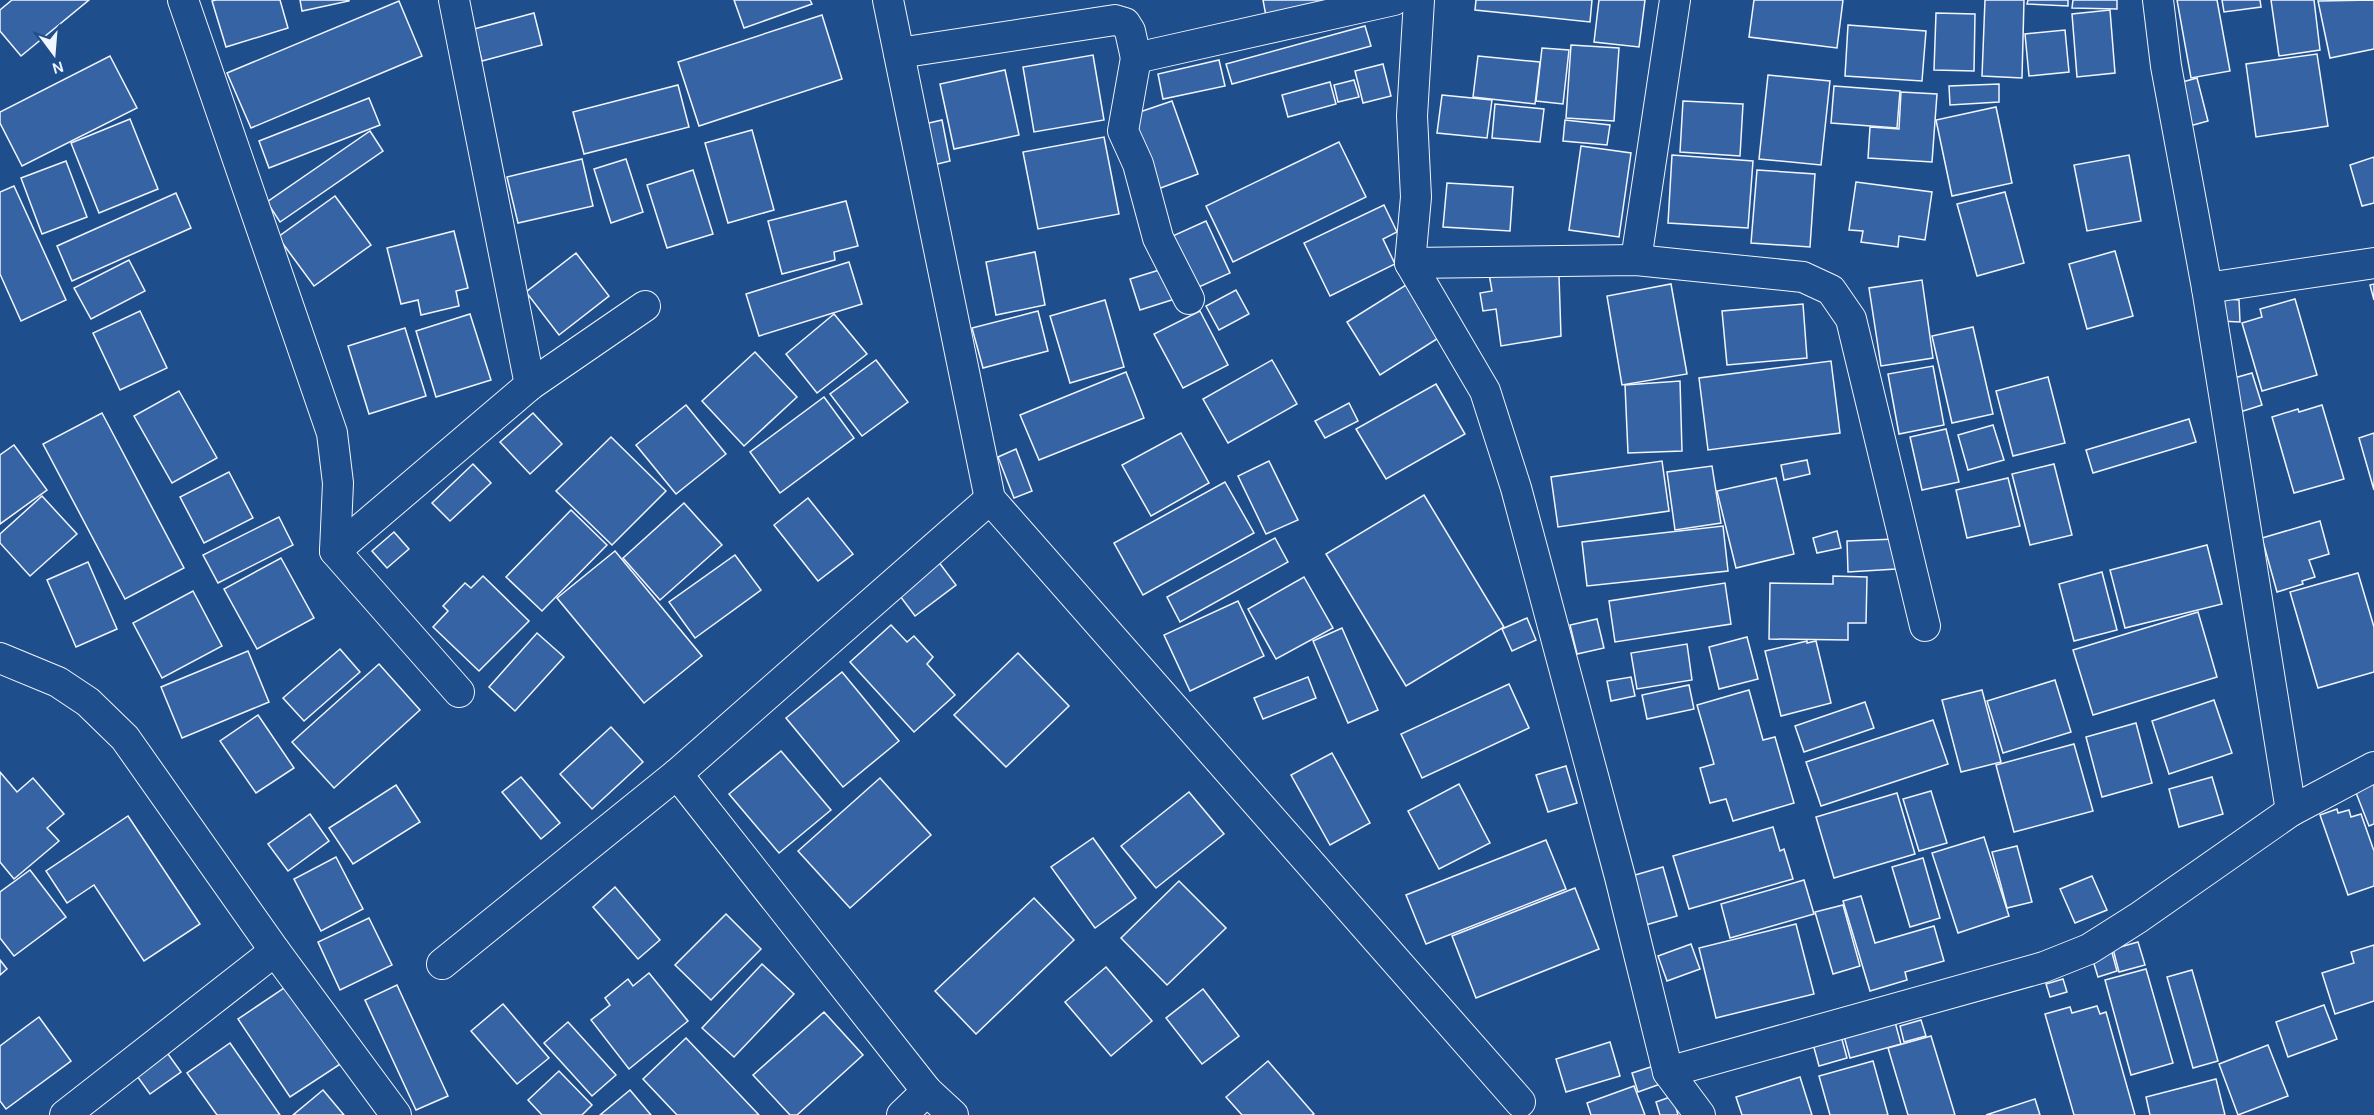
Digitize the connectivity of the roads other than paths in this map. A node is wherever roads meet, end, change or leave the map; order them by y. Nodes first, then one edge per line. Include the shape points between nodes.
1 (183, 0) edge
2 (454, 0) edge
3 (888, 0) edge
4 (1394, 0) edge
5 (1419, 0) edge
6 (1676, 0) edge
7 (2158, 0) edge
8 (899, 53) junction
9 (1136, 58) junction
10 (1636, 260) junction
11 (1410, 263) junction
12 (2374, 263) edge
13 (2207, 288) junction
14 (1188, 299) dead end
15 (645, 306) dead end
16 (530, 385) junction
17 (990, 499) junction
18 (335, 551) junction
19 (1925, 626) dead end
20 (2, 663) edge
21 (459, 692) dead end
22 (2374, 767) edge
23 (677, 774) junction
24 (2291, 811) junction
25 (274, 951) junction
26 (442, 964) dead end
27 (1668, 1072) junction
28 (927, 1091) junction
29 (1520, 1102) dead end
30 (65, 1115) edge
31 (396, 1115) edge
32 (902, 1115) edge
33 (953, 1115) edge
34 (1700, 1115) edge

1 - 18 street via 332,433 338,483
2 - 16 street
3 - 8 street
4 - 9 street
5 - 11 street via 1412,116 1416,196
6 - 10 street
7 - 13 street via 2166,66
8 - 9 street via 1115,20 1125,23 1130,31
8 - 17 street
9 - 14 street via 1123,131 1138,164 1158,238
10 - 11 street
10 - 19 street via 1803,277 1832,290 1851,319
11 - 27 street via 1485,391 1492,412 1617,866
12 - 13 street
13 - 24 street
15 - 16 street
16 - 18 street
17 - 23 street
17 - 29 street
18 - 21 street
20 - 25 street via 58,682 88,702 125,738
22 - 24 street
23 - 26 street
23 - 28 street
24 - 27 street via 2090,949 2044,967
25 - 30 street
25 - 31 street
27 - 34 street
28 - 32 street
28 - 33 street

